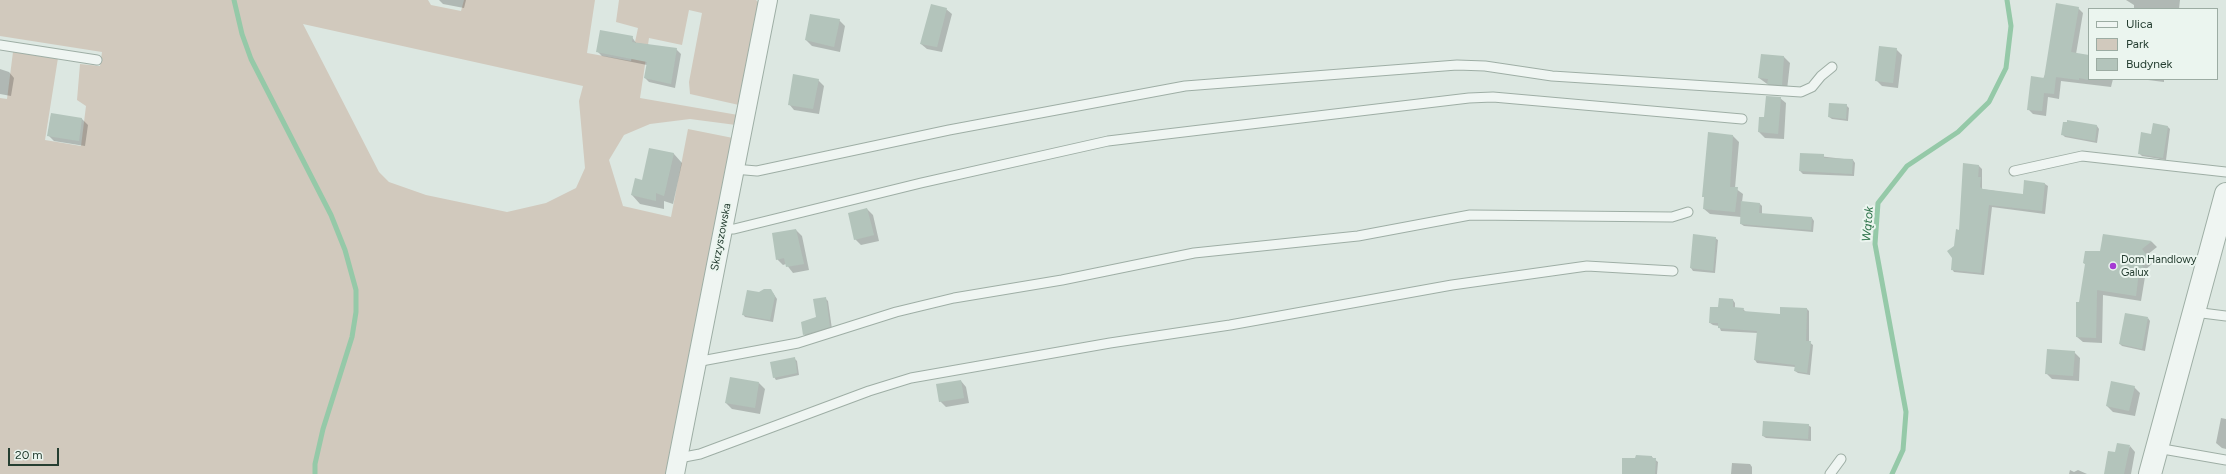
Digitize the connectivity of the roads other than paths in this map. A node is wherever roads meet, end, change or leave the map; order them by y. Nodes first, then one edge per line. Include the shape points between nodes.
1 (768, 0) edge
2 (0, 45) edge
3 (97, 60) dead end
4 (1832, 67) dead end
5 (1742, 119) dead end
6 (734, 170) junction
7 (2014, 171) dead end
8 (2226, 172) edge
9 (2226, 194) edge
10 (1688, 212) dead end
11 (723, 229) junction
12 (1674, 271) dead end
13 (2194, 312) junction
14 (2226, 316) edge
15 (696, 362) junction
16 (2158, 448) junction
17 (1841, 459) dead end
18 (2226, 460) edge
19 (677, 466) edge
20 (1830, 474) edge
21 (2150, 474) edge

1 - 6 street, Skrzyszowska
2 - 3 lane
4 - 6 lane via 1812,87 1801,92 1552,76 1457,65 1185,86 949,130 757,171
5 - 11 lane via 1493,97 1469,98 1108,141 734,229
6 - 11 street, Skrzyszowska
7 - 8 lane via 2082,156
9 - 13 street via 2216,244
10 - 15 lane via 1672,217 1470,215 1358,236 1194,252 1062,280 954,298 896,312 798,343
11 - 15 street, Skrzyszowska
12 - 19 lane via 1579,267 1452,285 912,378 869,391 700,454
13 - 14 lane
13 - 16 street
15 - 19 street, Skrzyszowska
16 - 18 lane
16 - 21 street
17 - 20 lane

